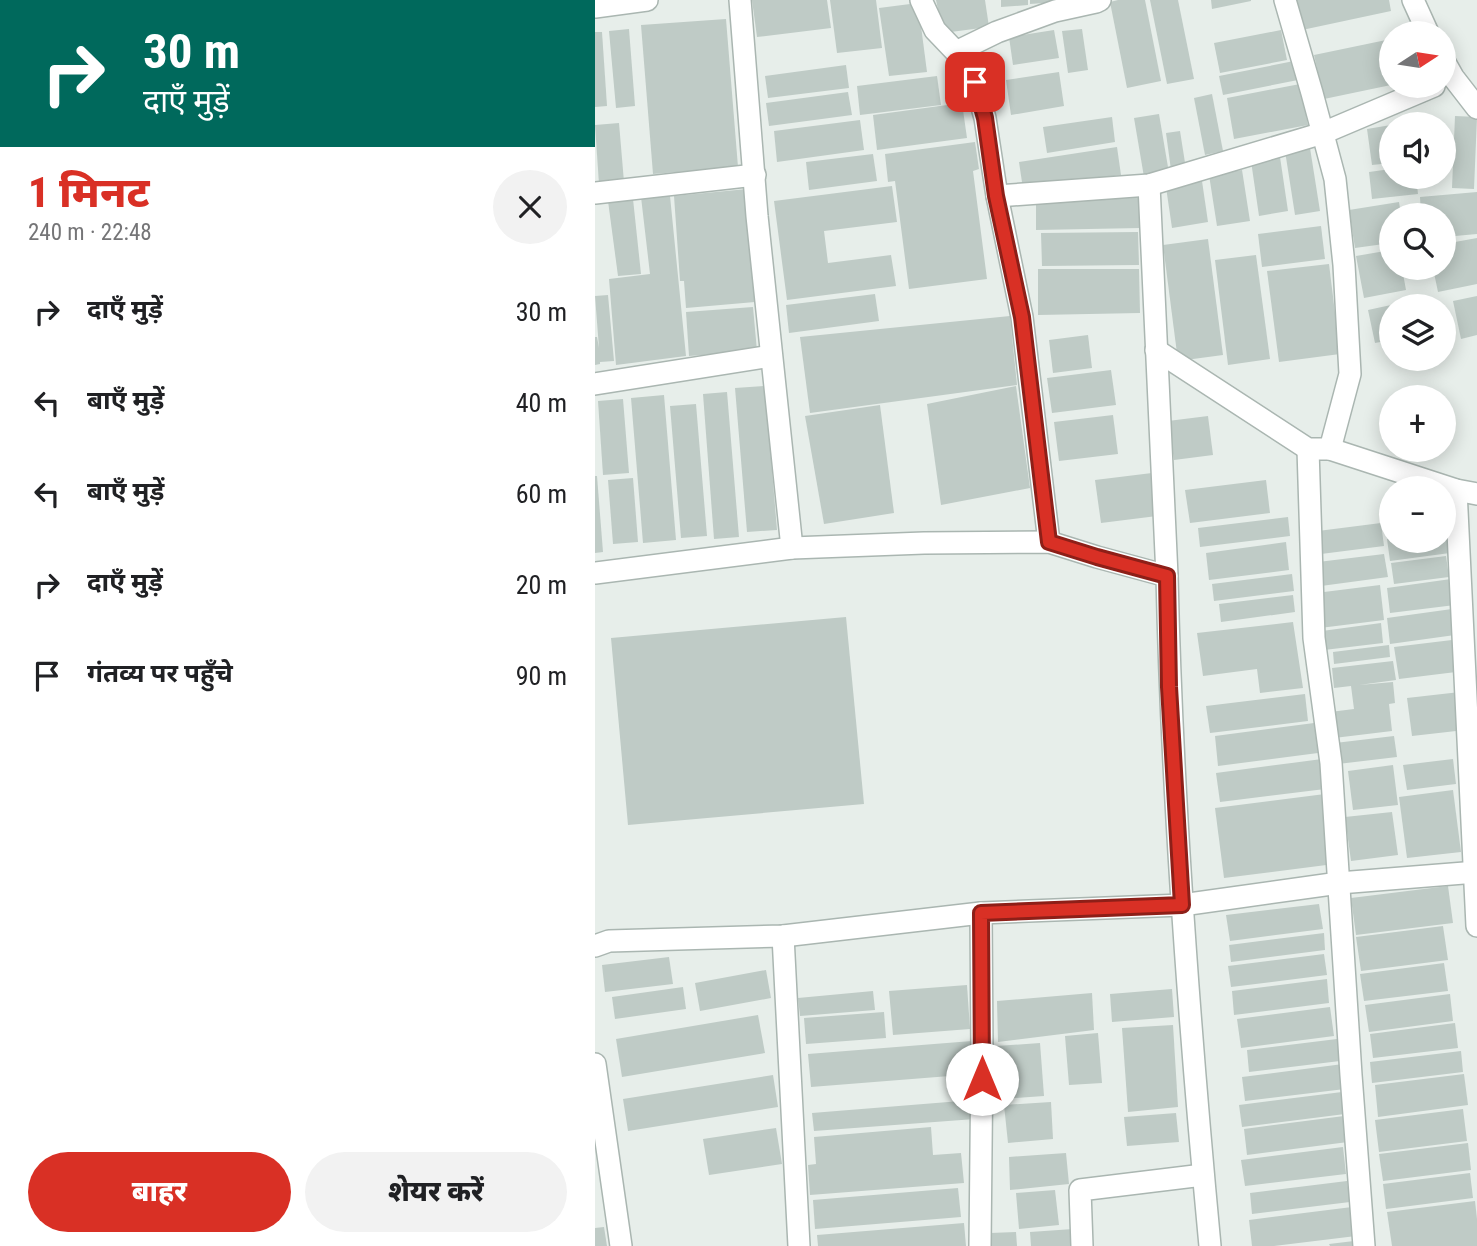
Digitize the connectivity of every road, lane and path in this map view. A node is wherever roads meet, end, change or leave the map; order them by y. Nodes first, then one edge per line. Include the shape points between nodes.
1 (647, 0) edge
2 (740, 0) edge
3 (921, 0) edge
4 (1100, 0) edge
5 (1285, 0) edge
6 (1413, 0) edge
7 (595, 7) edge
8 (1423, 21) edge
9 (956, 52) junction
10 (1456, 88) edge
11 (1397, 98) edge
12 (1477, 108) edge
13 (1323, 133) junction
14 (755, 175) junction
15 (1149, 185) junction
16 (595, 193) edge
17 (996, 196) junction
18 (1156, 350) junction
19 (771, 356) junction
20 (595, 384) edge
21 (1319, 449) junction
22 (1467, 492) edge
23 (1049, 542) junction
24 (792, 548) junction
25 (595, 573) edge
26 (1167, 576) junction
27 (1476, 872) edge
28 (1339, 883) junction
29 (1182, 905) junction
30 (981, 913) junction
31 (1477, 926) edge
32 (783, 936) junction
33 (595, 946) edge
34 (595, 1064) edge
35 (1203, 1175) junction
36 (621, 1246) edge
37 (799, 1246) edge
38 (980, 1246) edge
39 (1082, 1246) edge
40 (1210, 1246) edge
41 (1364, 1246) edge

1 - 7 street
2 - 14 street
3 - 9 street via 935,30
4 - 9 street via 1055,11
5 - 13 street
6 - 8 street
9 - 17 street via 975,82 985,118
10 - 12 street
11 - 13 street
13 - 15 street
13 - 21 street via 1335,179 1350,374
14 - 16 street
14 - 19 street
15 - 17 street
15 - 18 street
17 - 23 street via 1022,317
18 - 21 street
18 - 26 street
19 - 20 street
19 - 24 street
21 - 22 street
21 - 28 street via 1314,638 1331,763
22 - 27 street
23 - 24 street
23 - 26 street
24 - 25 street
26 - 29 street
27 - 28 street
27 - 31 street
28 - 29 street
28 - 41 street
29 - 30 street
29 - 35 street
30 - 32 street
30 - 38 street
32 - 33 street via 609,941
32 - 37 street
34 - 36 street
35 - 39 street via 1080,1190
35 - 40 street

